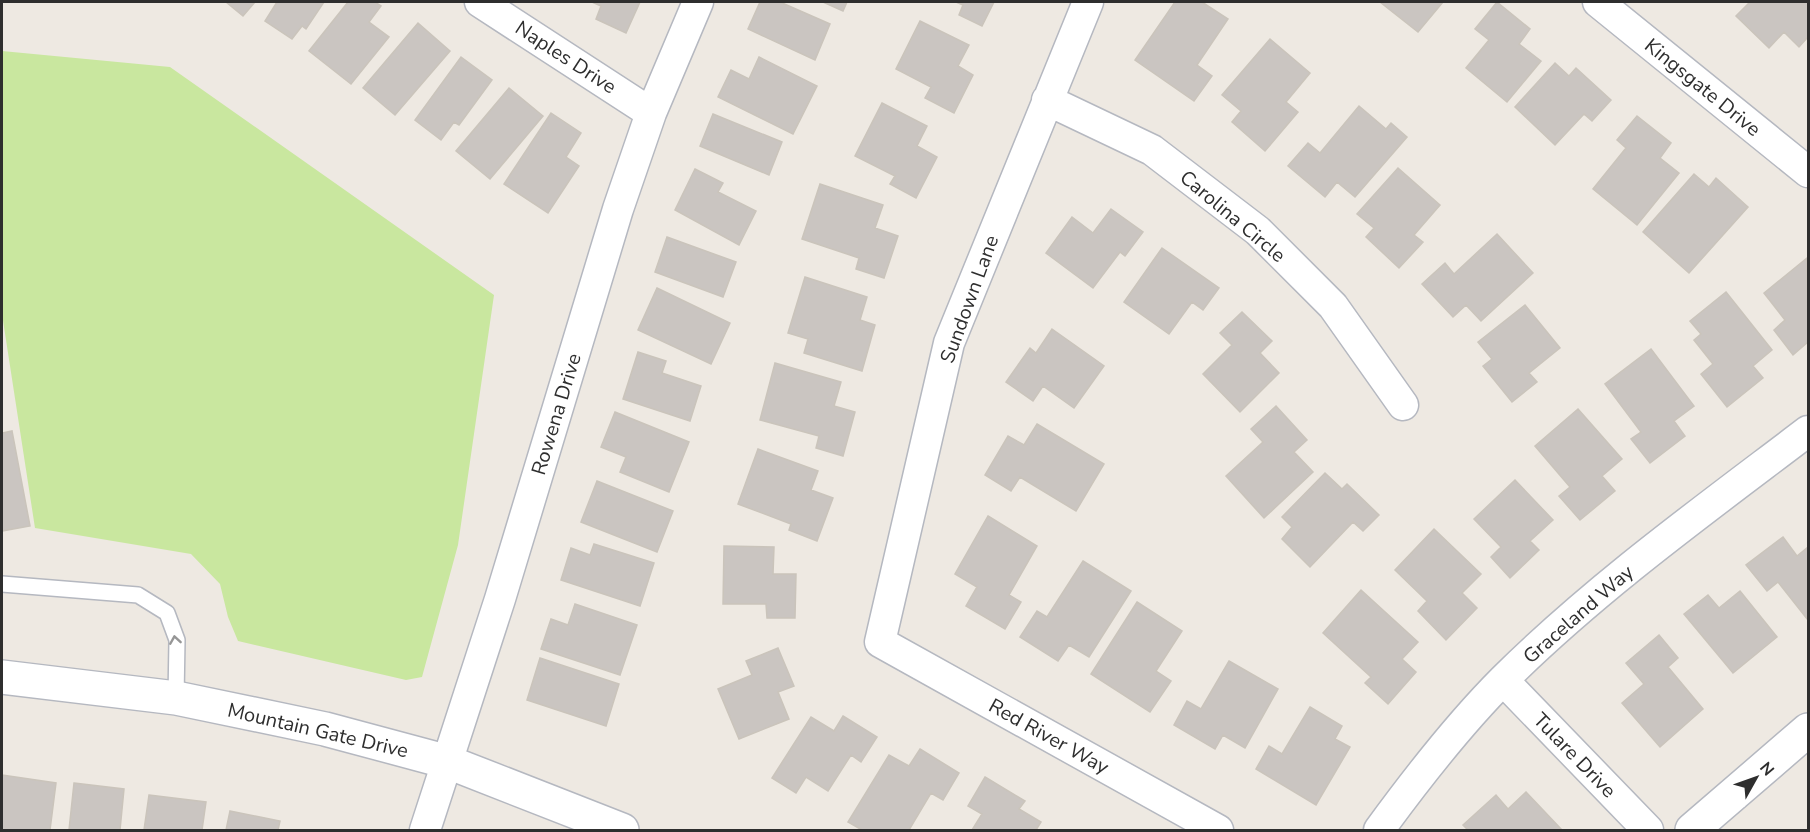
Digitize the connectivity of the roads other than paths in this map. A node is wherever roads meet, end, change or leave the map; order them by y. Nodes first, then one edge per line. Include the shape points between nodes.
1 (480, 2) edge
2 (698, 2) edge
3 (1088, 2) edge
4 (1598, 2) edge
5 (1047, 100) junction
6 (651, 112) junction
7 (1809, 172) edge
8 (1403, 405) dead end
9 (1809, 431) edge
10 (2, 584) edge
11 (880, 642) joint
12 (2, 677) edge
13 (1503, 680) junction
14 (176, 698) junction
15 (1809, 730) edge
16 (448, 762) junction
17 (425, 831) edge
18 (622, 831) edge
19 (1218, 831) edge
20 (1379, 831) edge
21 (1648, 831) edge
22 (1692, 831) edge

1 - 6 street, Naples Drive
2 - 6 street, Rowena Drive
3 - 5 street, Sundown Lane
4 - 7 street, Kingsgate Drive
5 - 8 street, Carolina Circle via 1152,150 1258,231 1333,306
5 - 11 street, Sundown Lane via 949,343
6 - 16 street, Rowena Drive
9 - 13 street, Graceland Way via 1584,606
14 -> 10 lane via 177,640 167,613 138,595
11 - 19 street, Red River Way
12 - 14 main road, Mountain Gate Drive
13 - 20 street, Graceland Way via 1417,778
13 - 21 street, Tulare Drive
14 - 16 main road, Mountain Gate Drive via 325,729
15 - 22 main road
16 - 17 street, Rowena Drive
16 - 18 main road, Mountain Gate Drive

